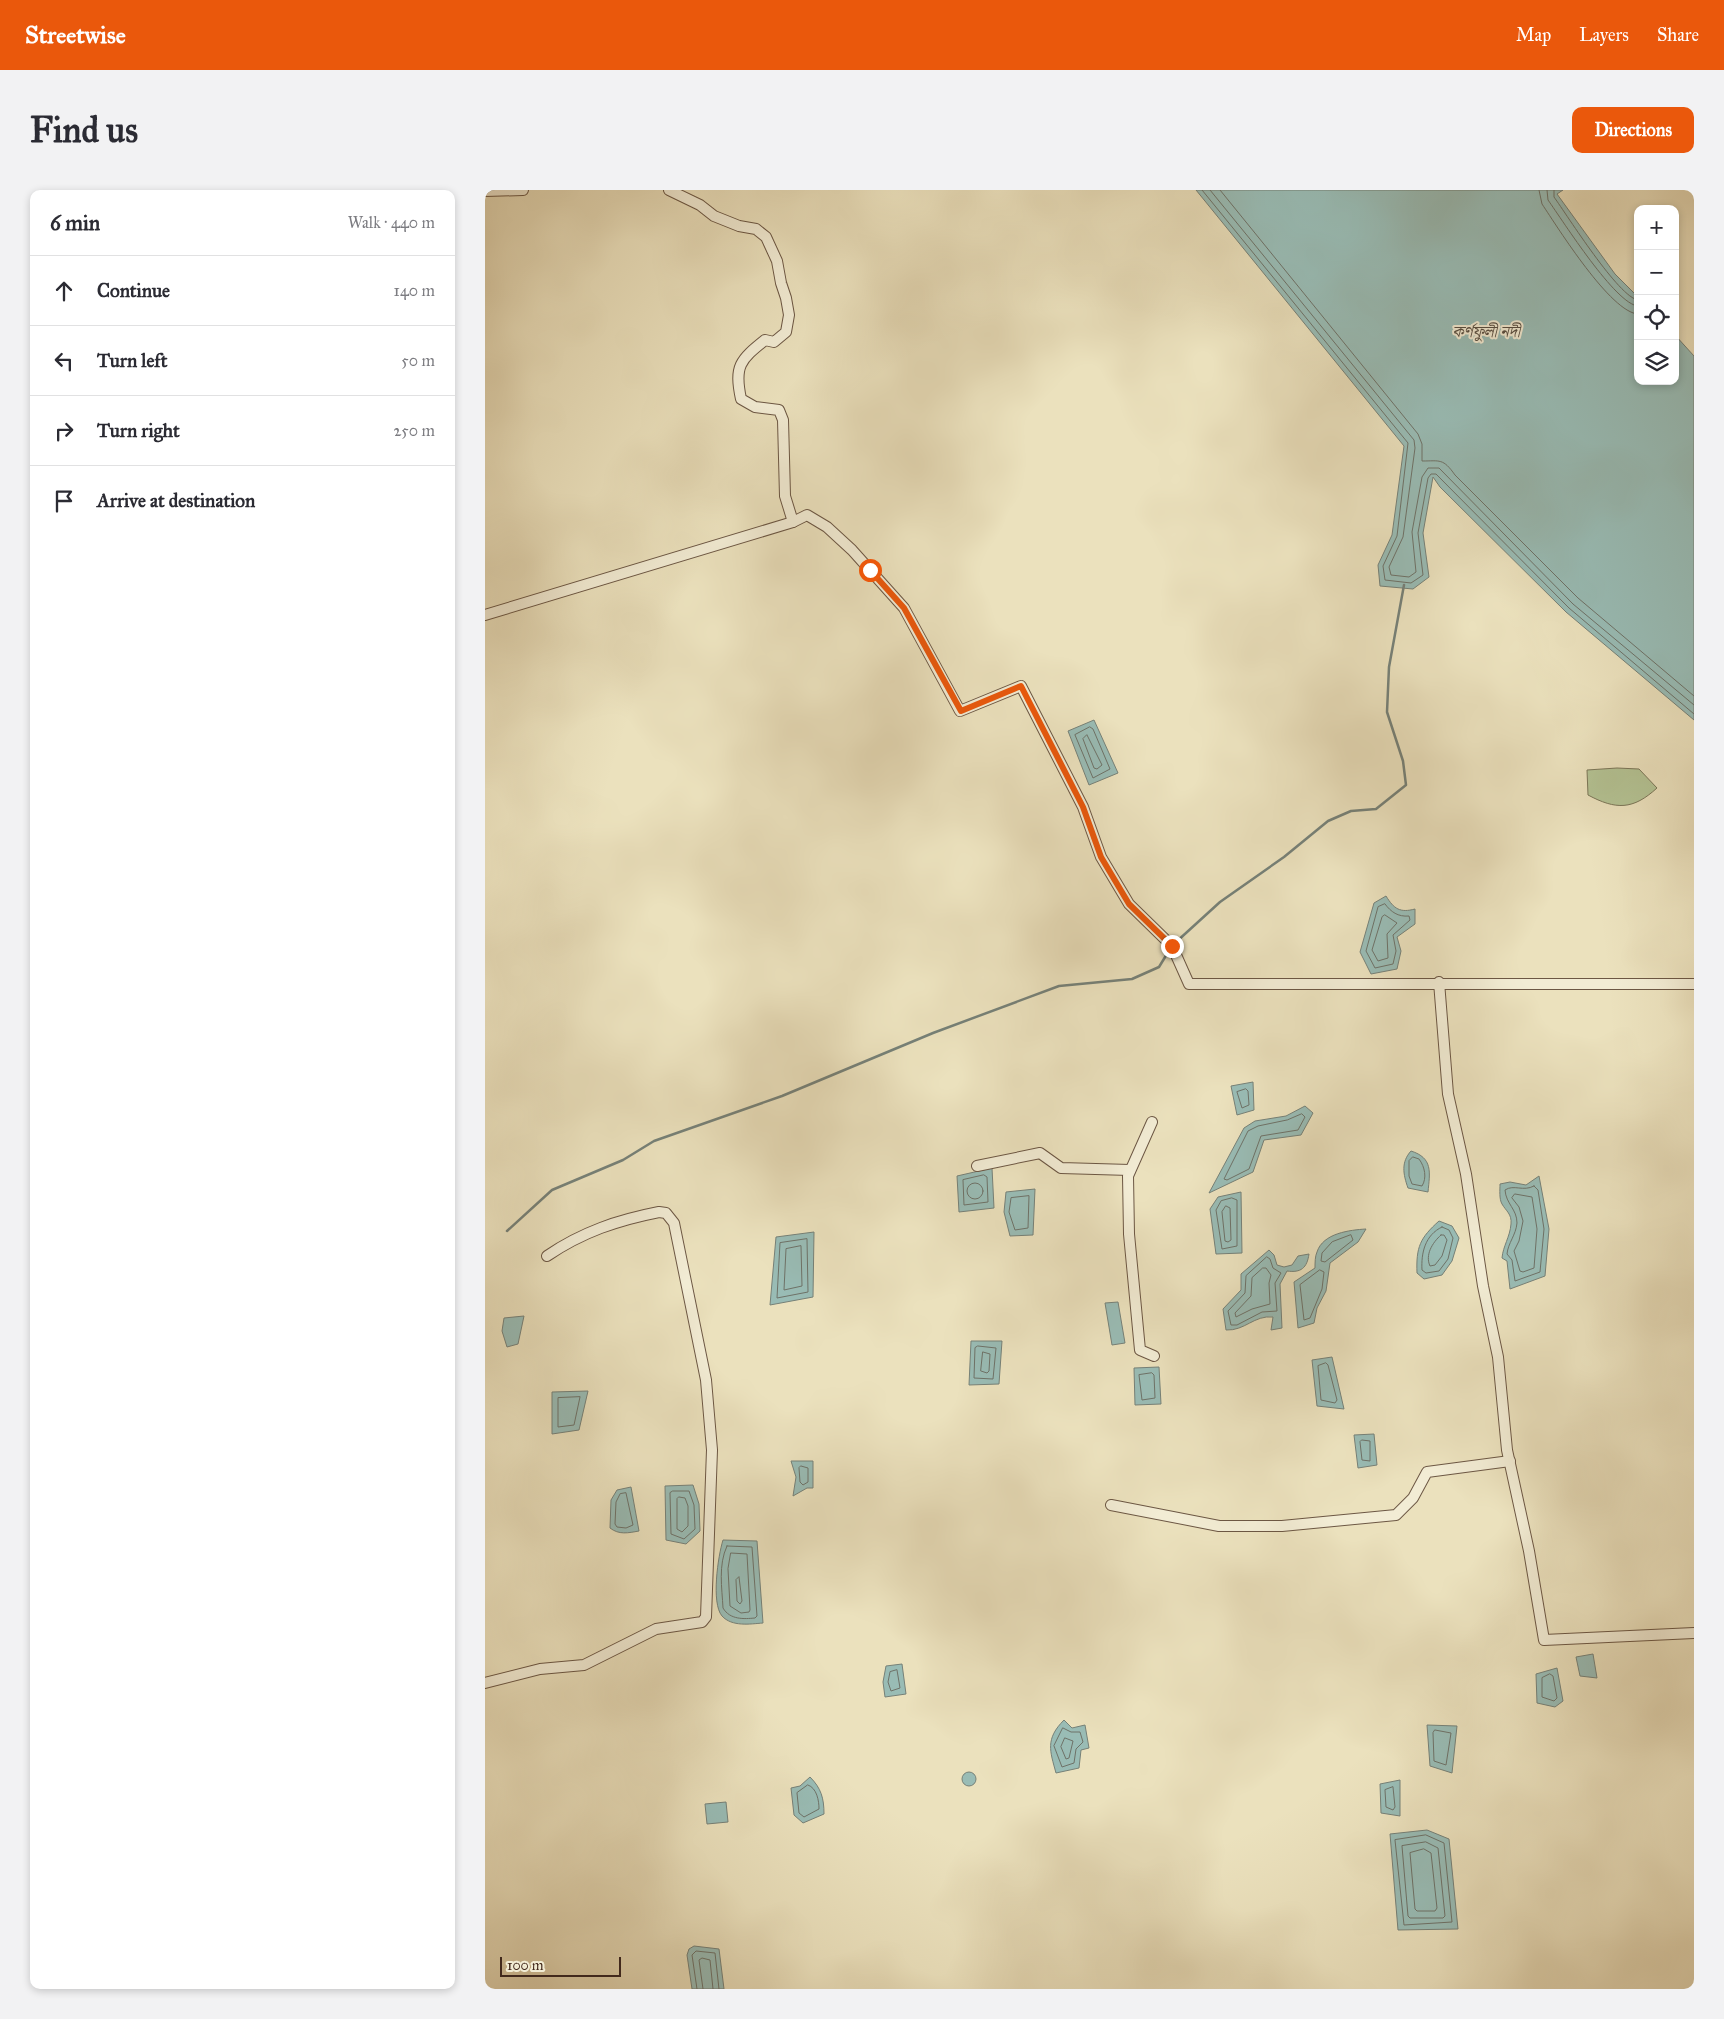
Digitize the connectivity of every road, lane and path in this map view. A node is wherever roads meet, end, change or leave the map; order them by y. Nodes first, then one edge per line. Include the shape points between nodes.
1 (523, 190) edge
2 (669, 190) edge
3 (485, 192) edge
4 (793, 522) junction
5 (485, 616) edge
6 (1439, 982) junction
7 (1694, 984) edge
8 (1151, 1122) dead end
9 (977, 1166) dead end
10 (1130, 1170) junction
11 (547, 1256) dead end
12 (1154, 1356) dead end
13 (1510, 1461) junction
14 (1111, 1505) dead end
15 (1694, 1633) edge
16 (485, 1683) edge

1 - 3 street
2 - 4 street via 700,205 714,216 756,229 766,237 777,261 787,306 786,332 774,342 765,340 745,356 738,369 738,386 741,399 755,407 779,410 783,420 785,496
4 - 5 street
4 - 6 street via 807,515 827,527 904,608 961,711 1021,686 1083,807 1101,857 1129,904 1172,946 1189,984
6 - 7 street
6 - 13 street via 1448,1094 1466,1174 1483,1286 1498,1357
8 - 10 street
9 - 10 street via 1041,1153 1061,1168
10 - 12 street via 1129,1234 1140,1350
11 - 16 street via 607,1224 659,1212 666,1213 674,1223 707,1389 712,1450 706,1617 701,1622 656,1628 584,1665 540,1669
13 - 14 street via 1427,1472 1413,1498 1396,1515 1282,1526 1219,1526
13 - 15 street via 1544,1640

